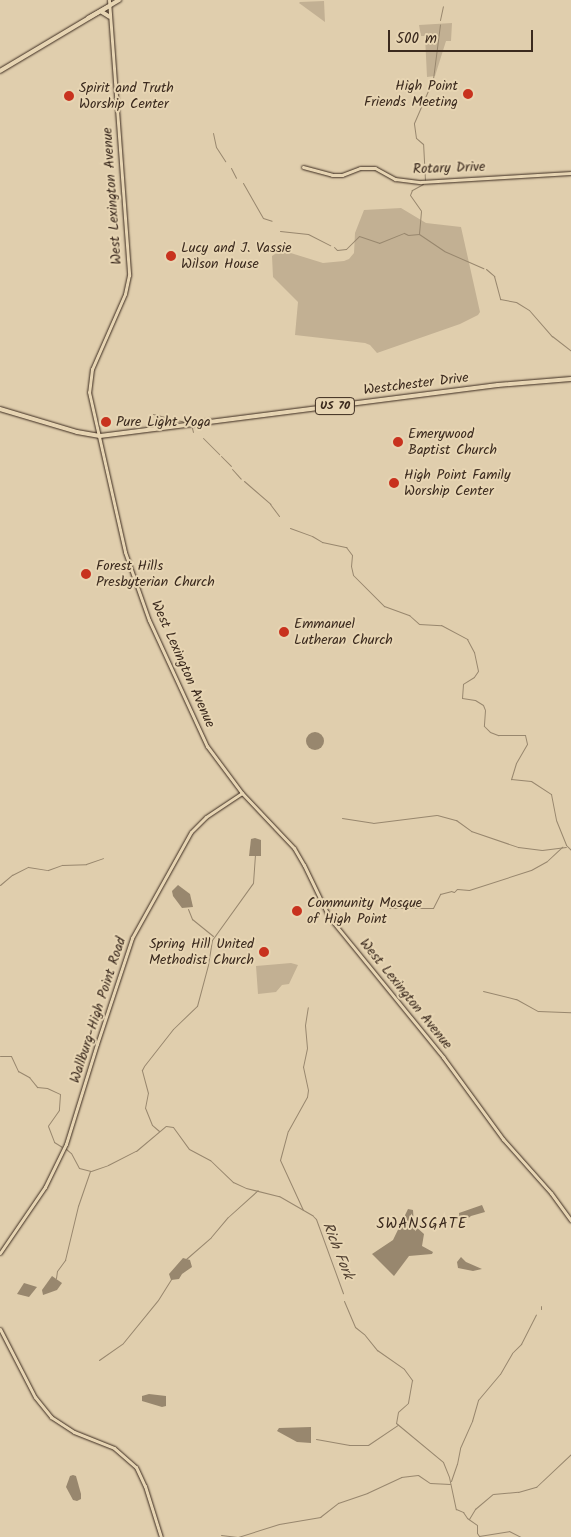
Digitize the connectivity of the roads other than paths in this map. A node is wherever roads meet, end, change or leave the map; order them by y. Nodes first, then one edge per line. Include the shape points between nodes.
1 (109, 0) edge
2 (119, 0) edge
3 (109, 6) junction
4 (102, 12) junction
5 (110, 17) junction
6 (88, 18) junction
7 (0, 72) edge
8 (303, 167) dead end
9 (571, 173) edge
10 (571, 379) edge
11 (0, 409) edge
12 (100, 436) junction
13 (242, 793) junction
14 (571, 1221) edge
15 (0, 1253) edge
16 (0, 1329) edge
17 (161, 1537) edge

1 - 3 street, West Lexington Avenue
2 - 3 main road
3 - 4 main road
3 - 5 street, West Lexington Avenue
3 - 6 main road
4 - 5 main road
4 - 6 main road
5 - 12 street, West Lexington Avenue via 130,264 125,294 96,356 90,379 91,403
6 - 7 main road
8 - 9 street, Rotary Drive via 332,175 375,168 395,179 421,182
10 - 12 main road, Westchester Drive / US 70 via 498,385
11 - 12 main road, Westchester Drive / US 70
12 - 13 street, West Lexington Avenue via 125,552 149,620 207,746
13 - 14 street, West Lexington Avenue via 294,848 329,917 444,1057 499,1133 551,1192
13 - 15 street, Wallburg-High Point Road via 206,817 191,832 132,938 66,1144 45,1187
16 - 17 street via 35,1397 51,1417 69,1430 114,1448 136,1467

